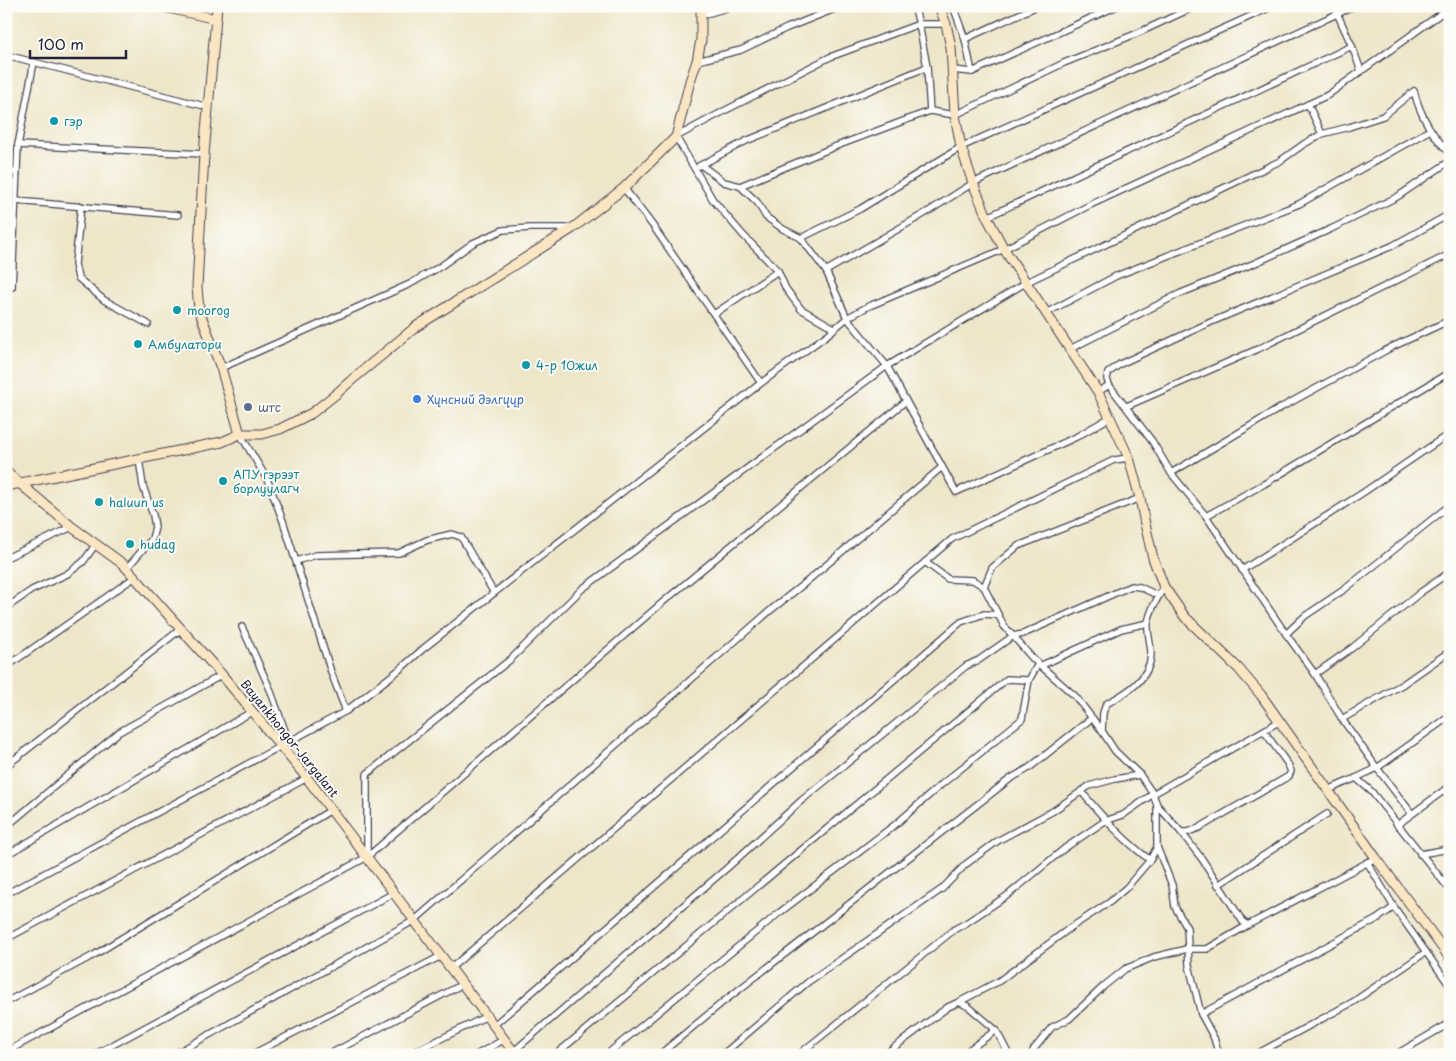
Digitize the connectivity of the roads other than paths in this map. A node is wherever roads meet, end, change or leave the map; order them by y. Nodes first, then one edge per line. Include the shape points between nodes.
1 (160, 6) edge
2 (217, 6) edge
3 (734, 6) edge
4 (842, 6) edge
5 (914, 6) edge
6 (939, 6) edge
7 (953, 6) edge
8 (1037, 6) edge
9 (1117, 6) edge
10 (1196, 6) edge
11 (1273, 6) edge
12 (1354, 6) edge
13 (1450, 7) edge
14 (702, 10) edge
15 (1337, 13) junction
16 (216, 19) junction
17 (919, 24) junction
18 (946, 24) junction
19 (966, 39) junction
20 (1352, 46) junction
21 (6, 55) edge
22 (697, 61) junction
23 (34, 62) junction
24 (927, 67) junction
25 (952, 70) junction
26 (1361, 71) junction
27 (972, 72) junction
28 (1308, 104) junction
29 (208, 107) junction
30 (930, 111) junction
31 (955, 115) junction
32 (1430, 130) junction
33 (1322, 134) junction
34 (676, 137) junction
35 (18, 145) junction
36 (962, 147) junction
37 (1450, 153) edge
38 (204, 154) junction
39 (1450, 161) edge
40 (702, 165) junction
41 (695, 169) junction
42 (6, 172) edge
43 (17, 172) junction
44 (973, 183) junction
45 (740, 186) junction
46 (624, 188) junction
47 (16, 201) junction
48 (81, 206) junction
49 (1450, 214) edge
50 (178, 215) dead end
51 (987, 217) junction
52 (573, 228) junction
53 (801, 238) junction
54 (1004, 249) junction
55 (1450, 254) edge
56 (778, 271) junction
57 (826, 271) junction
58 (1026, 282) junction
59 (12, 287) dead end
60 (1046, 313) junction
61 (714, 314) junction
62 (846, 318) junction
63 (1450, 320) edge
64 (148, 324) dead end
65 (834, 328) junction
66 (1070, 349) junction
67 (886, 366) junction
68 (221, 368) junction
69 (1450, 372) edge
70 (761, 383) junction
71 (1109, 384) junction
72 (1098, 392) junction
73 (906, 401) junction
74 (1127, 406) junction
75 (1111, 417) junction
76 (1450, 433) edge
77 (240, 434) junction
78 (1129, 458) junction
79 (139, 459) junction
80 (942, 467) junction
81 (6, 472) edge
82 (1171, 472) junction
83 (20, 483) junction
84 (6, 486) edge
85 (1140, 498) junction
86 (1450, 505) edge
87 (1206, 516) junction
88 (72, 527) junction
89 (96, 544) junction
90 (6, 558) edge
91 (296, 561) junction
92 (925, 562) junction
93 (127, 568) junction
94 (1242, 570) junction
95 (1450, 572) edge
96 (134, 577) junction
97 (984, 587) junction
98 (1161, 592) junction
99 (494, 593) junction
100 (6, 608) edge
101 (998, 616) junction
102 (1148, 624) junction
103 (242, 627) dead end
104 (181, 628) junction
105 (1286, 634) junction
106 (1013, 636) junction
107 (1450, 651) edge
108 (1039, 665) junction
109 (6, 667) edge
110 (1315, 674) junction
111 (222, 675) junction
112 (1029, 680) junction
113 (253, 711) junction
114 (346, 711) junction
115 (1450, 716) edge
116 (1092, 718) junction
117 (1342, 719) junction
118 (1280, 721) junction
119 (1102, 731) junction
120 (1264, 731) junction
121 (289, 742) junction
122 (280, 747) junction
123 (6, 766) edge
124 (1377, 768) junction
125 (1140, 775) junction
126 (307, 778) junction
127 (1356, 778) junction
128 (1450, 786) edge
129 (1328, 790) junction
130 (1081, 791) junction
131 (1154, 794) junction
132 (1156, 805) junction
133 (332, 810) junction
134 (1328, 814) dead end
135 (1412, 814) junction
136 (1106, 821) junction
137 (1398, 825) junction
138 (6, 827) edge
139 (1181, 832) junction
140 (1157, 847) junction
141 (1450, 847) edge
142 (1420, 854) junction
143 (6, 855) edge
144 (367, 857) junction
145 (1376, 858) junction
146 (1150, 860) junction
147 (1367, 862) junction
148 (1218, 884) junction
149 (1449, 889) edge
150 (394, 893) junction
151 (6, 894) edge
152 (1394, 907) junction
153 (414, 920) junction
154 (1248, 925) junction
155 (6, 939) edge
156 (1187, 950) junction
157 (1426, 952) junction
158 (441, 956) junction
159 (1450, 958) edge
160 (451, 968) junction
161 (463, 984) junction
162 (1450, 986) edge
163 (6, 1002) edge
164 (959, 1002) junction
165 (1201, 1014) junction
166 (487, 1016) junction
167 (1450, 1023) edge
168 (494, 1025) junction
169 (996, 1030) junction
170 (505, 1039) junction
171 (6, 1052) edge
172 (515, 1053) edge
173 (94, 1055) edge
174 (173, 1055) edge
175 (250, 1055) edge
176 (328, 1055) edge
177 (408, 1055) edge
178 (476, 1055) edge
179 (555, 1055) edge
180 (606, 1055) edge
181 (659, 1055) edge
182 (722, 1055) edge
183 (798, 1055) edge
184 (884, 1055) edge
185 (962, 1055) edge
186 (1008, 1055) edge
187 (1031, 1055) edge
188 (1219, 1055) edge
189 (1255, 1055) edge
190 (1395, 1055) edge

1 - 16 street
2 - 16 street
3 - 14 street
4 - 22 street via 741,50
5 - 17 street
6 - 18 street
7 - 19 street
8 - 19 street
9 - 27 street
10 - 31 street via 1064,62
11 - 36 street
12 - 15 street
13 - 26 street
14 - 22 street
15 - 20 street
15 - 44 street
16 - 29 street
17 - 18 street
17 - 24 street
17 - 34 street via 830,57
18 - 25 street
19 - 27 street
20 - 26 street
20 - 51 street
21 - 23 street
22 - 34 street
23 - 29 street
23 - 35 street
24 - 30 street
24 - 40 street via 746,141
25 - 27 street
25 - 31 street
26 - 28 street
28 - 33 street
28 - 54 street via 1090,205
29 - 38 street
30 - 31 street
30 - 45 street
31 - 36 street
32 - 33 street via 1418,109 1414,91 1383,116
32 - 37 street
32 - 60 street via 1299,204 1116,276
33 - 58 street via 1280,160
34 - 41 street
34 - 46 street
35 - 38 street
35 - 43 street
36 - 44 street
36 - 53 street via 860,209
38 - 68 street via 197,287 199,310
39 - 66 street via 1397,197 1256,263 1179,294
40 - 41 street
40 - 45 street via 724,182
41 - 56 street via 713,200
42 - 43 street
43 - 47 street
44 - 51 street
44 - 57 street
45 - 53 street via 757,202 766,217
46 - 52 street
46 - 61 street
47 - 48 street
47 - 59 street
48 - 50 street
48 - 64 street via 74,264 78,278 104,300
49 - 71 street via 1392,246 1120,364 1108,373
51 - 54 street
52 - 68 street via 502,230 473,243 410,284
52 - 77 street via 417,326 312,413 280,429 262,434
53 - 57 street
54 - 58 street
54 - 62 street via 867,306
55 - 74 street via 1258,349
56 - 61 street
56 - 65 street via 801,309
57 - 62 street
58 - 60 street
58 - 67 street
60 - 66 street
61 - 70 street
62 - 65 street
62 - 67 street
63 - 82 street via 1392,347
65 - 70 street
66 - 72 street
67 - 73 street
67 - 144 street via 582,589 511,659 367,774
68 - 77 street
69 - 87 street
70 - 99 street
71 - 72 street
71 - 74 street
72 - 75 street
73 - 80 street
73 - 144 street via 671,596
74 - 82 street
75 - 78 street
75 - 80 street via 1076,437 956,492
76 - 94 street
77 - 79 street via 222,442
77 - 91 street via 268,479
78 - 85 street
78 - 92 street via 1114,460 952,539
79 - 83 street
79 - 93 street via 142,486 154,515 155,527 152,539
80 - 153 street via 772,609
81 - 83 street, Bayankhongor-Jargalant
82 - 87 street
83 - 84 street
83 - 88 street, Bayankhongor-Jargalant
85 - 97 street via 1018,546 992,568
85 - 98 street
86 - 105 street
87 - 94 street
88 - 89 street, Bayankhongor-Jargalant
88 - 90 street
89 - 93 street, Bayankhongor-Jargalant
89 - 100 street via 67,574 32,590
91 - 99 street via 316,555 399,553 427,540 452,534 461,537
91 - 114 street
92 - 97 street via 948,579 973,580
92 - 160 street
93 - 96 street, Bayankhongor-Jargalant
94 - 105 street
95 - 110 street
96 - 104 street, Bayankhongor-Jargalant
96 - 109 street
97 - 101 street
98 - 102 street via 1153,605
98 - 106 street via 1131,586
98 - 118 street via 1239,669
99 - 114 street
101 - 106 street
101 - 168 street via 984,614 962,622
102 - 108 street via 1121,629
102 - 119 street via 1151,656 1144,677 1125,694 1106,704
103 - 121 street
104 - 111 street, Bayankhongor-Jargalant
104 - 123 street
105 - 110 street
106 - 108 street
106 - 172 street via 966,666 802,800
107 - 117 street via 1403,684
108 - 112 street
108 - 116 street via 1075,696
110 - 117 street
111 - 113 street, Bayankhongor-Jargalant
111 - 138 street via 119,732
112 - 179 street via 1007,679
112 - 180 street via 1022,719 896,824 779,912
113 - 122 street, Bayankhongor-Jargalant
113 - 143 street
114 - 121 street
115 - 124 street
116 - 119 street
116 - 181 street via 723,1002
117 - 124 street
118 - 120 street
118 - 129 street
119 - 125 street via 1115,750
120 - 131 street
120 - 139 street via 1291,771 1289,776 1199,828
121 - 122 street
122 - 126 street, Bayankhongor-Jargalant
122 - 151 street
124 - 127 street
124 - 135 street
125 - 130 street via 1115,779
125 - 131 street
126 - 133 street, Bayankhongor-Jargalant
126 - 155 street
127 - 129 street
127 - 137 street via 1371,791
128 - 135 street
129 - 145 street
130 - 136 street
130 - 182 street via 1053,811 999,840 966,864 942,889 808,982
131 - 132 street
131 - 136 street via 1123,815
132 - 139 street
132 - 140 street
133 - 144 street, Bayankhongor-Jargalant
133 - 163 street via 94,955
134 - 148 street
135 - 137 street
136 - 146 street
136 - 183 street via 1065,848 1008,895 955,929
137 - 142 street
139 - 148 street
140 - 146 street
140 - 156 street via 1172,885 1175,908 1187,928
141 - 142 street
142 - 149 street
144 - 150 street, Bayankhongor-Jargalant
144 - 171 street
145 - 147 street
145 - 159 street
146 - 164 street via 1110,902 999,981
147 - 152 street
147 - 154 street
148 - 154 street
150 - 153 street, Bayankhongor-Jargalant
150 - 173 street
152 - 157 street
152 - 165 street
153 - 158 street, Bayankhongor-Jargalant
153 - 174 street
154 - 156 street via 1207,949
156 - 165 street
156 - 187 street via 1154,957 1125,969 1069,1019 1052,1028
157 - 162 street
157 - 189 street via 1354,1002
158 - 160 street, Bayankhongor-Jargalant
158 - 175 street
160 - 161 street, Bayankhongor-Jargalant
161 - 166 street, Bayankhongor-Jargalant
161 - 176 street
164 - 169 street
164 - 184 street
165 - 188 street
166 - 168 street, Bayankhongor-Jargalant
166 - 177 street
167 - 190 street
168 - 170 street, Bayankhongor-Jargalant
169 - 185 street
169 - 186 street
170 - 172 street, Bayankhongor-Jargalant
170 - 178 street

